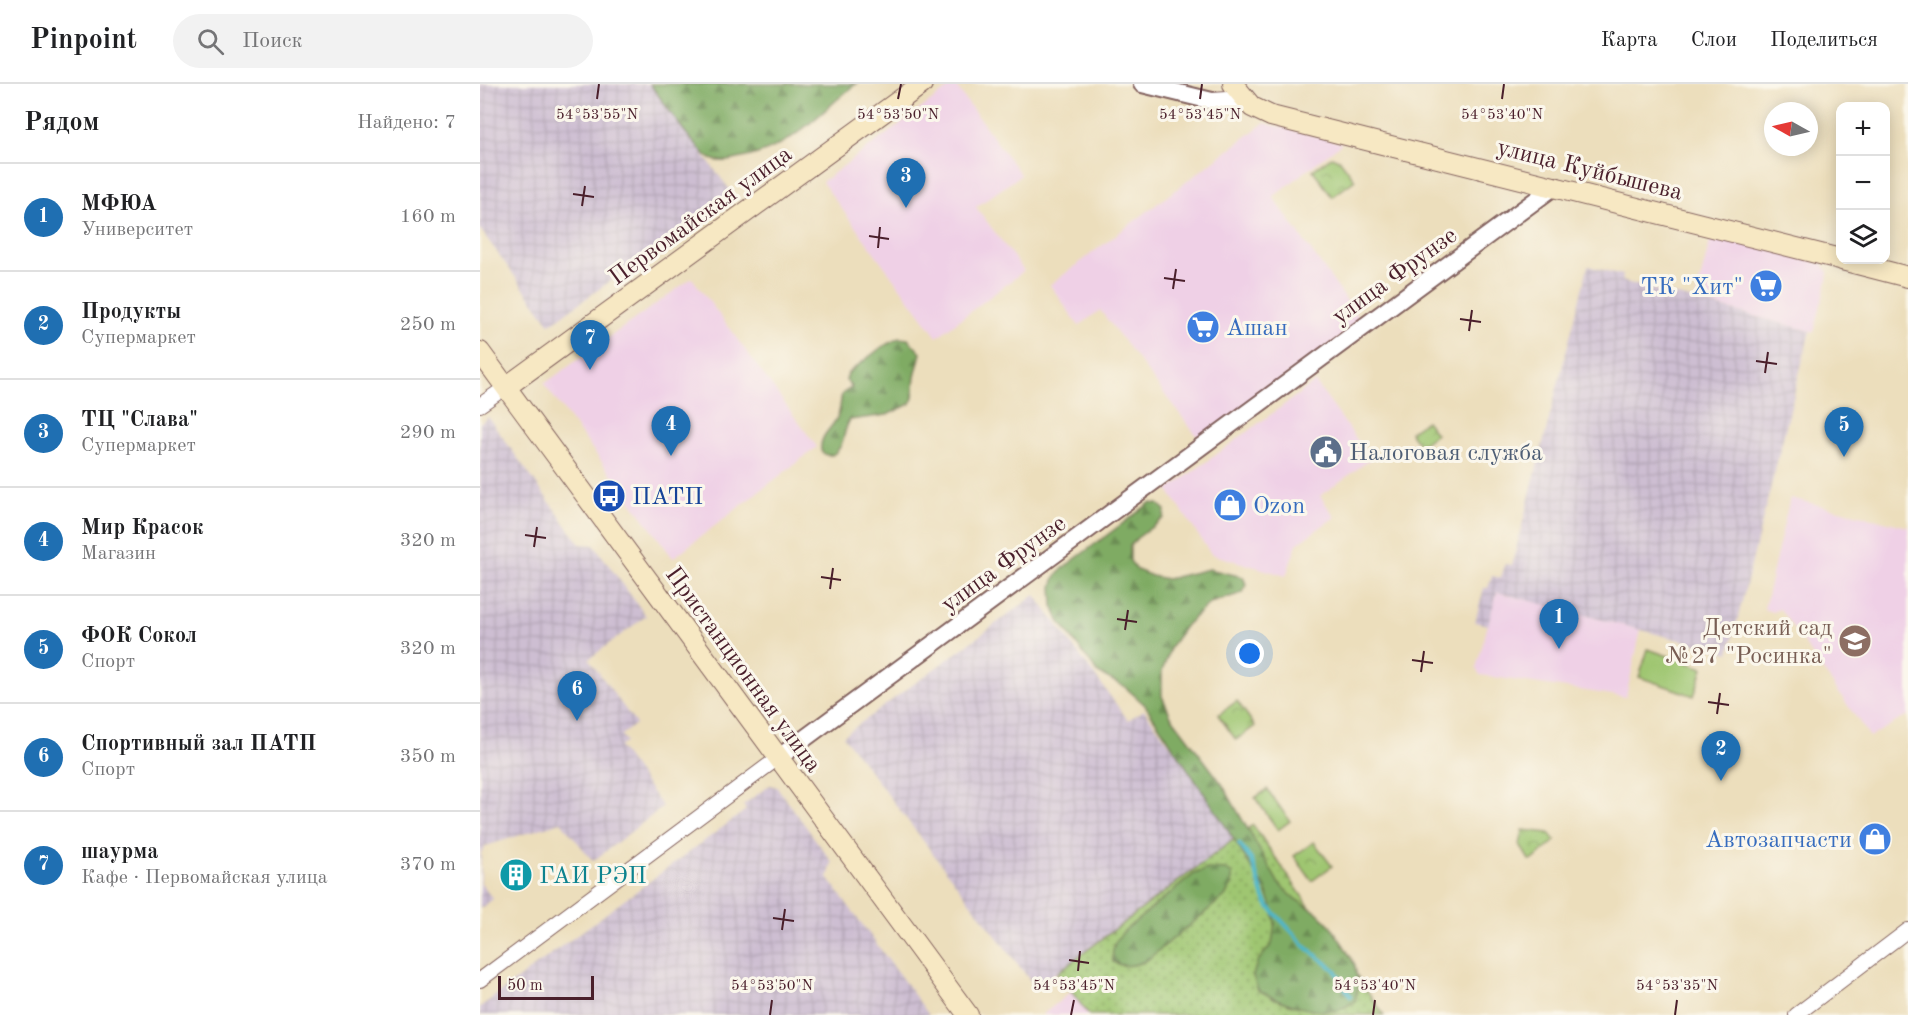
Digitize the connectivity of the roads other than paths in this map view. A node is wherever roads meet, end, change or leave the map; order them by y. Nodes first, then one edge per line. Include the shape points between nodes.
1 (922, 84) edge
2 (1142, 84) edge
3 (1238, 91) edge
4 (1555, 186) junction
5 (1836, 258) edge
6 (1861, 264) edge
7 (1908, 276) edge
8 (480, 352) edge
9 (506, 387) junction
10 (480, 405) edge
11 (778, 758) junction
12 (1908, 930) edge
13 (480, 980) edge
14 (968, 1015) edge
15 (1796, 1015) edge

1 - 9 main road, Первомайская улица
2 - 3 street via 1212,101
3 - 4 main road, улица Куйбышева via 1271,116
4 - 5 main road, улица Куйбышева
4 - 11 street, улица Фрунзе
6 - 7 main road, улица Куйбышева
8 - 9 main road, Пристанционная улица
9 - 10 street
9 - 11 main road, Пристанционная улица
11 - 13 street, улица Фрунзе
11 - 14 main road, Пристанционная улица
12 - 15 street

